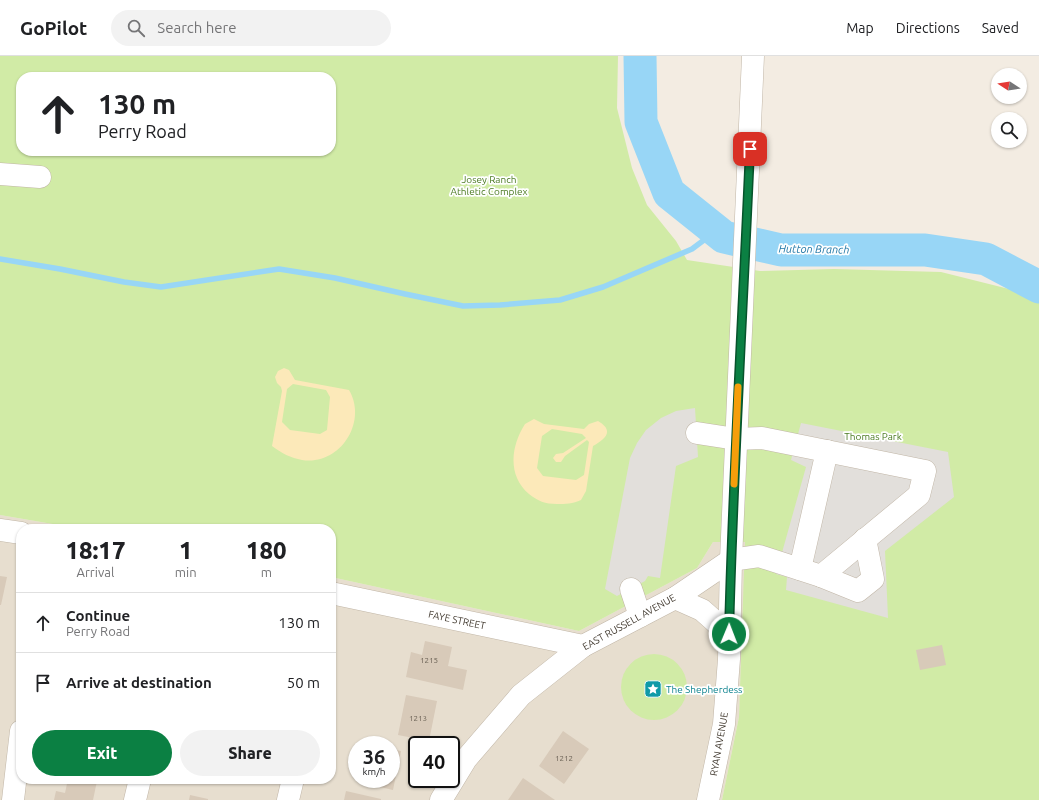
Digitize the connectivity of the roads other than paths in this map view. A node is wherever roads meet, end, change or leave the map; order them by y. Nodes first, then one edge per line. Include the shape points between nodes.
1 (753, 56) edge
2 (0, 174) edge
3 (40, 177) dead end
4 (697, 433) dead end
5 (736, 439) junction
6 (827, 451) junction
7 (0, 530) edge
8 (16, 532) edge
9 (865, 539) junction
10 (731, 560) junction
11 (810, 573) junction
12 (631, 588) dead end
13 (675, 598) junction
14 (336, 601) edge
15 (640, 616) junction
16 (729, 634) junction
17 (583, 646) junction
18 (16, 774) edge
19 (139, 784) edge
20 (292, 784) edge
21 (13, 800) edge
22 (136, 800) edge
23 (288, 800) edge
24 (441, 800) edge
25 (708, 800) edge

1 - 5 street, RYAN AVENUE
2 - 3 street
4 - 5 street
5 - 6 street via 762,438
5 - 10 street, RYAN AVENUE
6 - 9 street via 925,471 919,495
6 - 11 street
7 - 8 street
9 - 11 street
9 - 11 street via 873,579 858,591
10 - 11 street via 759,556
10 - 13 street, EAST RUSSELL AVENUE
10 - 16 street, RYAN AVENUE
12 - 15 street
13 - 15 street, EAST RUSSELL AVENUE
13 - 16 street via 702,610
14 - 17 street, FAYE STREET
15 - 17 street, EAST RUSSELL AVENUE
16 - 25 street, RYAN AVENUE via 724,724
17 - 24 street, EAST RUSSELL AVENUE via 522,695 466,759
18 - 21 street
19 - 22 street
20 - 23 street

